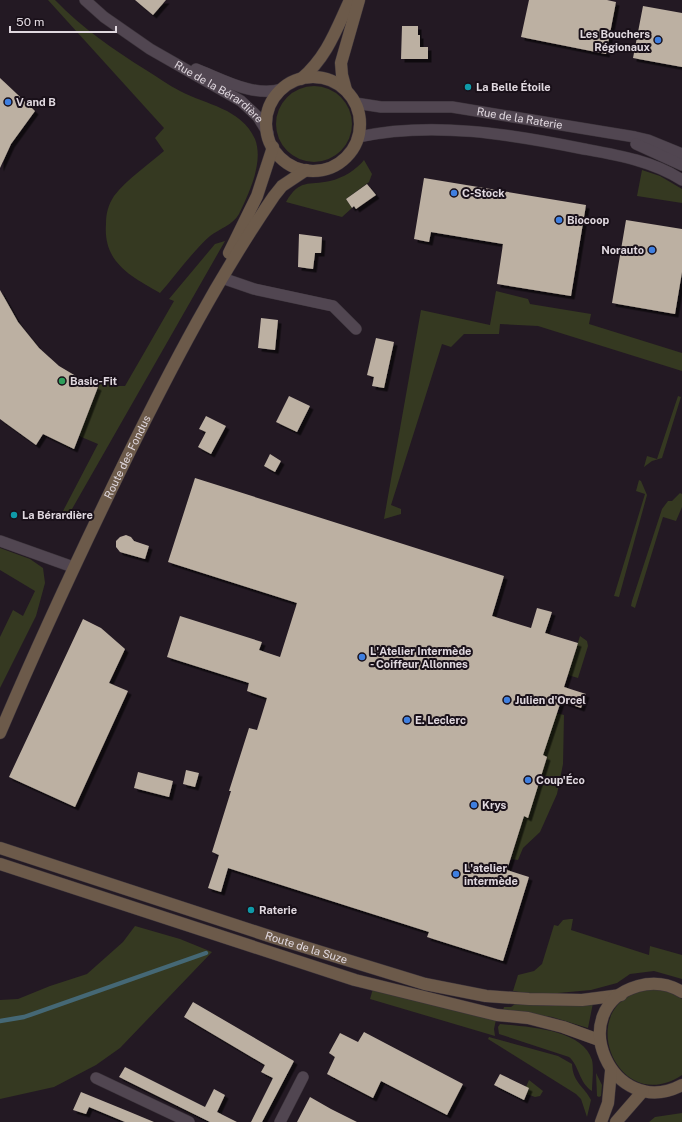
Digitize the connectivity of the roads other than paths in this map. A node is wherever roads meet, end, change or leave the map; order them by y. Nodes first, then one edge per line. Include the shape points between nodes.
1 (85, 0) edge
2 (350, 0) edge
3 (359, 0) edge
4 (164, 57) junction
5 (301, 79) junction
6 (282, 89) junction
7 (346, 90) junction
8 (355, 103) junction
9 (268, 133) junction
10 (358, 137) junction
11 (636, 144) dead end
12 (273, 147) junction
13 (682, 154) edge
14 (682, 165) edge
15 (306, 170) junction
16 (682, 180) edge
17 (222, 278) junction
18 (210, 298) junction
19 (356, 329) dead end
20 (0, 541) edge
21 (73, 566) junction
22 (30, 662) junction
23 (0, 716) edge
24 (0, 734) edge
25 (0, 848) edge
26 (0, 864) edge
27 (682, 992) edge
28 (621, 995) junction
29 (599, 1040) junction
30 (611, 1071) junction
31 (303, 1076) dead end
32 (96, 1078) dead end
33 (682, 1085) edge
34 (643, 1091) junction
35 (189, 1122) edge
36 (280, 1122) edge
37 (601, 1122) edge
38 (616, 1122) edge

1 - 4 street, Rue de la Bérardière via 131,36
2 - 5 main road via 322,57
3 - 7 main road via 341,63
4 - 6 street, Rue de la Bérardière via 246,88 268,92
4 - 9 street, Rue de la Bérardière via 241,101 258,117
5 - 6 main road
5 - 7 main road via 324,78
6 - 9 main road via 268,110
7 - 8 main road
8 - 10 main road via 360,120
8 - 13 street, Rue de la Raterie via 381,107 437,106 470,109 635,137
9 - 12 main road
10 - 15 main road via 351,151 338,163 321,170
10 - 16 street, Rue de la Raterie via 413,130 468,131 508,136 631,159 659,168
11 - 14 street
12 - 15 main road via 278,155 290,164
12 - 18 main road, Route des Fondus via 257,196
15 - 17 main road, Route des Fondus via 282,186 274,196
17 - 18 main road, Route des Fondus
17 - 19 street via 254,289 333,306
18 - 21 main road, Route des Fondus via 160,390
20 - 21 street
21 - 22 main road, Route des Fondus
22 - 23 main road, Route des Fondus
22 - 24 main road, Route des Fondus
25 - 28 main road, Route de la Suze via 425,984 486,996 529,999 582,1000
26 - 29 main road, Route de la Suze via 355,980 490,1014 528,1018
27 - 28 main road via 665,985 649,984 634,987
28 - 29 main road via 605,1015
29 - 30 main road via 603,1059
30 - 34 main road via 622,1082
30 - 37 main road via 608,1103
31 - 36 street
32 - 35 street
33 - 34 main road via 662,1092
34 - 38 main road

